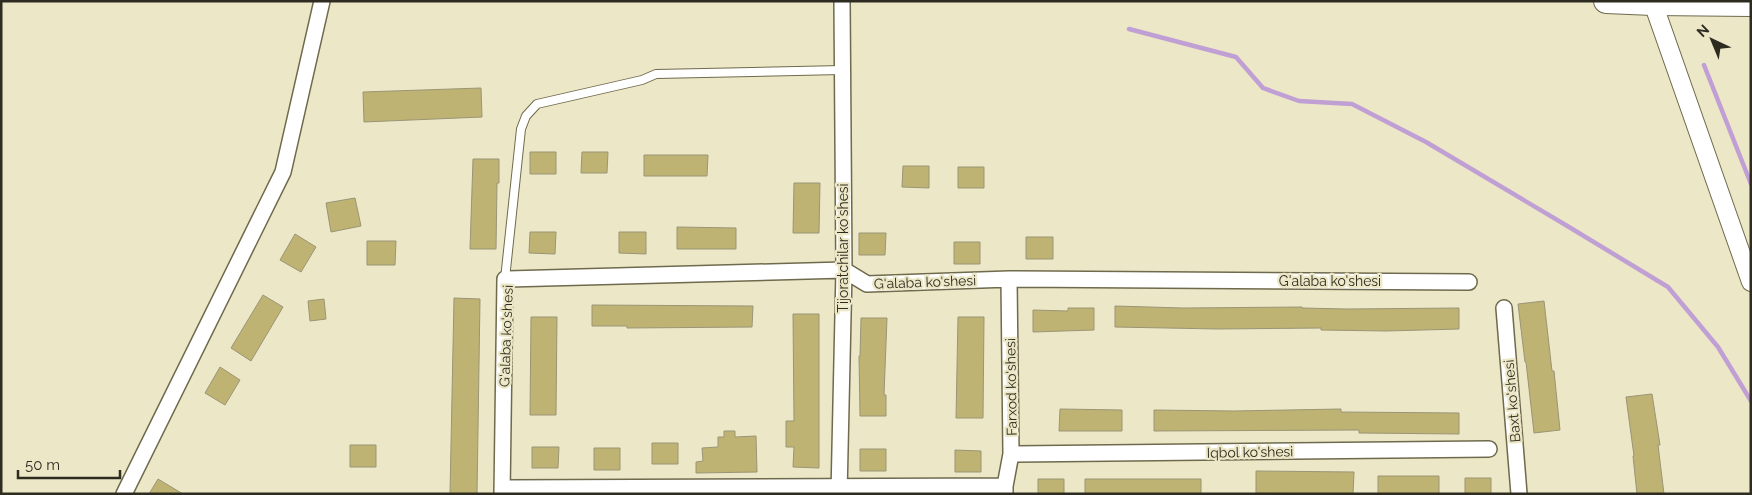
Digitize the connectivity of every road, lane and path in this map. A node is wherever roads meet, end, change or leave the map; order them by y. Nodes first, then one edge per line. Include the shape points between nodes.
1 (322, 1) edge
2 (842, 1) edge
3 (1606, 1) edge
4 (1653, 4) junction
5 (1751, 4) edge
6 (842, 70) junction
7 (844, 270) junction
8 (505, 279) junction
9 (1010, 280) junction
10 (1469, 282) dead end
11 (1751, 282) edge
12 (1504, 308) dead end
13 (1489, 449) dead end
14 (1012, 454) junction
15 (839, 490) edge
16 (1005, 490) edge
17 (502, 491) edge
18 (673, 491) edge
19 (124, 494) edge
20 (1519, 494) edge

1 - 19 street via 283,172
2 - 6 street, Tijoratchilar ko'shesi
3 - 4 highway
4 - 5 highway
4 - 11 street
6 - 7 street, Tijoratchilar ko'shesi
6 - 8 lane via 656,74 537,104 526,116 521,129
7 - 8 street, G'alaba ko'shesi
7 - 9 street, G'alaba ko'shesi via 867,284
7 - 15 street, Tijoratchilar ko'shesi
8 - 17 street, G'alaba ko'shesi
9 - 10 street, G'alaba ko'shesi
9 - 14 street, Farxod ko'shesi
12 - 20 street, Baxt ko'shesi
13 - 14 street, Iqbol ko'shesi
14 - 16 street, Farxod ko'shesi
15 - 16 street, G'alaba ko'shesi
15 - 18 street, G'alaba ko'shesi
17 - 18 street, G'alaba ko'shesi

